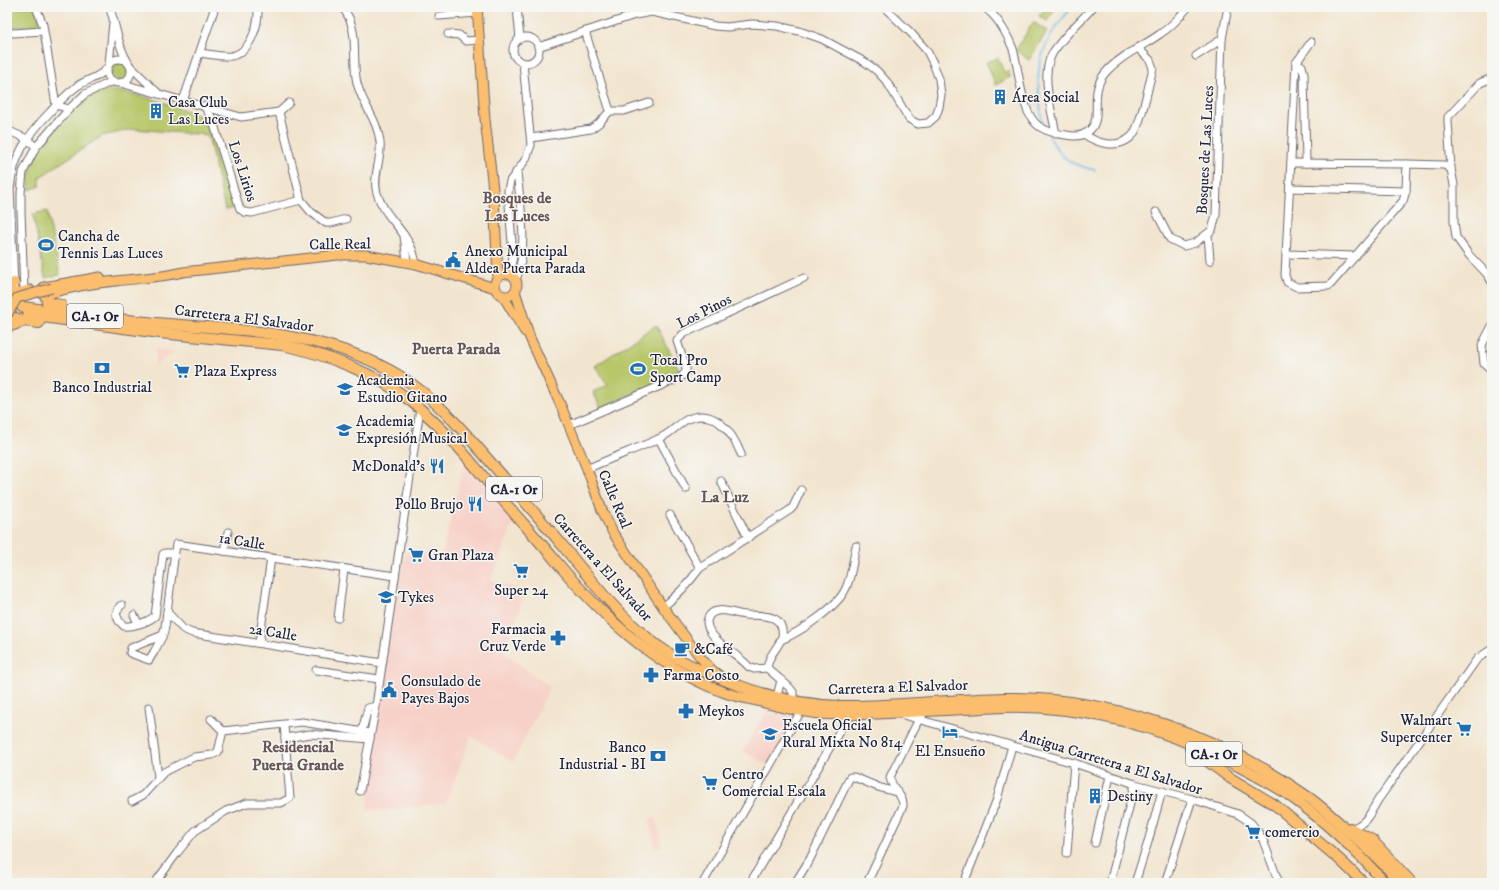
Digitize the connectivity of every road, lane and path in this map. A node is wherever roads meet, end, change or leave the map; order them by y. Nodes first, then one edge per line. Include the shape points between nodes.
1 (36, 7) edge
2 (109, 7) edge
3 (114, 7) edge
4 (215, 7) edge
5 (258, 7) edge
6 (342, 7) edge
7 (517, 7) edge
8 (884, 7) edge
9 (957, 7) edge
10 (966, 7) edge
11 (984, 7) edge
12 (1094, 7) edge
13 (1188, 7) edge
14 (1228, 7) edge
15 (477, 10) edge
16 (652, 10) edge
17 (439, 16) dead end
18 (114, 17) junction
19 (7, 31) edge
20 (44, 31) junction
21 (585, 31) junction
22 (448, 34) dead end
23 (520, 39) junction
24 (1222, 39) junction
25 (479, 40) junction
26 (1311, 42) dead end
27 (538, 47) junction
28 (1138, 48) junction
29 (200, 53) junction
30 (1196, 56) dead end
31 (523, 63) junction
32 (1296, 63) junction
33 (129, 64) junction
34 (108, 66) junction
35 (1492, 78) edge
36 (116, 82) junction
37 (161, 95) junction
38 (183, 101) junction
39 (289, 103) dead end
40 (649, 103) dead end
41 (56, 105) junction
42 (204, 106) junction
43 (69, 109) junction
44 (610, 111) junction
45 (279, 112) junction
46 (227, 113) junction
47 (215, 128) junction
48 (7, 130) edge
49 (1056, 134) junction
50 (1084, 134) junction
51 (531, 138) junction
52 (26, 139) junction
53 (36, 147) junction
54 (1291, 163) junction
55 (1306, 163) junction
56 (1407, 164) junction
57 (1451, 169) junction
58 (517, 171) junction
59 (1290, 188) junction
60 (1406, 191) junction
61 (300, 200) junction
62 (1156, 212) dead end
63 (346, 219) dead end
64 (1208, 234) junction
65 (496, 238) junction
66 (1286, 254) junction
67 (23, 256) junction
68 (1356, 256) junction
69 (12, 258) junction
70 (1210, 261) dead end
71 (411, 263) junction
72 (497, 266) junction
73 (183, 272) junction
74 (508, 276) junction
75 (804, 278) dead end
76 (1492, 282) edge
77 (480, 284) junction
78 (495, 288) junction
79 (50, 291) junction
80 (515, 291) junction
81 (504, 296) junction
82 (15, 304) edge
83 (7, 307) edge
84 (149, 322) junction
85 (1492, 326) edge
86 (7, 327) edge
87 (530, 338) junction
88 (1492, 371) edge
89 (420, 409) junction
90 (569, 425) junction
91 (659, 439) junction
92 (741, 454) dead end
93 (587, 469) junction
94 (721, 481) dead end
95 (686, 489) dead end
96 (801, 490) dead end
97 (670, 515) dead end
98 (228, 532) dead end
99 (748, 538) junction
100 (856, 546) dead end
101 (224, 551) junction
102 (174, 553) junction
103 (271, 558) junction
104 (700, 568) junction
105 (344, 569) junction
106 (395, 576) junction
107 (122, 605) dead end
108 (663, 606) junction
109 (167, 612) junction
110 (134, 615) dead end
111 (338, 618) dead end
112 (138, 623) junction
113 (163, 635) dead end
114 (781, 640) junction
115 (259, 643) junction
116 (1492, 649) edge
117 (700, 657) junction
118 (382, 663) junction
119 (691, 666) junction
120 (767, 668) junction
121 (316, 670) dead end
122 (379, 679) junction
123 (781, 680) junction
124 (730, 682) junction
125 (777, 696) junction
126 (793, 700) junction
127 (376, 706) junction
128 (149, 707) dead end
129 (801, 711) junction
130 (928, 712) junction
131 (896, 713) junction
132 (850, 715) junction
133 (211, 719) dead end
134 (919, 719) junction
135 (284, 725) junction
136 (223, 731) junction
137 (361, 735) junction
138 (370, 736) junction
139 (285, 738) junction
140 (1177, 738) junction
141 (1012, 746) junction
142 (1074, 763) junction
143 (1110, 776) junction
144 (158, 777) junction
145 (1135, 784) junction
146 (360, 791) dead end
147 (1162, 791) junction
148 (896, 792) junction
149 (1192, 799) junction
150 (132, 801) dead end
151 (1365, 820) junction
152 (1340, 824) junction
153 (1350, 829) junction
154 (1367, 837) junction
155 (1095, 843) dead end
156 (1067, 853) dead end
157 (155, 883) edge
158 (703, 883) edge
159 (750, 883) edge
160 (795, 883) edge
161 (867, 883) edge
162 (964, 883) edge
163 (1110, 883) edge
164 (1135, 883) edge
165 (1165, 883) edge
166 (1279, 883) edge
167 (1364, 883) edge
168 (1386, 883) edge
169 (1400, 883) edge
170 (1412, 883) edge

1 - 20 street
2 - 18 street
3 - 18 street
4 - 29 street
5 - 29 street via 256,28 239,53 228,56
6 - 71 street via 349,16 353,33 357,84 374,120 380,140 381,155 376,191 413,251
7 - 23 street
8 - 16 street via 927,51 933,63 941,95 936,116 928,123 918,124 909,119 887,82 871,66 816,37 772,25 715,26
9 - 10 street
11 - 49 street via 1004,30 1013,49 1030,116 1040,127
12 - 49 street via 1059,44 1049,61 1048,94
13 - 28 street via 1161,34
14 - 24 street, Bosques de Las Luces
15 - 17 street
15 - 25 main road
16 - 21 street
18 - 33 street via 123,56
18 - 34 street
19 - 20 street
20 - 41 street
21 - 27 street
21 - 44 street
22 - 25 street via 459,35 466,41
23 - 27 street via 529,38
23 - 31 street via 515,45 514,52 517,59
24 - 30 street
24 - 64 street, Bosques de Las Luces via 1216,215 1212,230
25 - 65 main road
26 - 32 street
27 - 31 street via 536,59
28 - 50 street via 1105,72 1096,95 1095,124
28 - 50 street via 1150,60 1153,68 1138,126 1132,136 1116,144 1093,141
29 - 38 street
31 - 51 street
32 - 54 street
32 - 55 street via 1302,66 1304,74
33 - 34 street via 116,59
33 - 36 street via 130,77
33 - 37 street, Los Lirios
34 - 36 street via 108,75
34 - 41 street via 101,74 78,85
35 - 57 street via 1480,83 1448,117
36 - 37 street, Los Lirios
36 - 43 street via 85,94
37 - 38 street, Los Lirios
38 - 42 street, Los Lirios
39 - 45 street
40 - 44 street via 624,111
41 - 43 street
41 - 52 street
42 - 46 street, Los Lirios
42 - 47 street, Los Lirios
43 - 53 street
44 - 51 street via 591,129
45 - 46 street, Los Lirios via 241,117
45 - 61 street
46 - 47 street via 218,117
47 - 61 street, Los Lirios via 239,206 244,212 252,214
48 - 52 street
49 - 50 street
51 - 58 street via 529,152
52 - 53 street
52 - 69 street via 12,174
53 - 67 street via 22,181
54 - 55 street
54 - 59 street
55 - 56 street
56 - 57 street via 1444,165
56 - 60 street
57 - 76 street via 1456,237
58 - 74 street via 510,181 508,191 513,256
58 - 74 street via 523,230 521,264
59 - 60 street
59 - 66 street
60 - 68 street via 1403,200
61 - 63 street via 326,223
62 - 64 street, Bosques de Las Luces via 1170,239 1184,246 1195,243
64 - 70 street
65 - 72 main road
65 - 74 main road
66 - 68 street
66 - 68 street via 1287,282 1297,286 1328,286
67 - 69 street
67 - 82 street
69 - 82 street
71 - 73 main road, Calle Real via 366,255 338,255
71 - 77 main road, Calle Real
72 - 74 main road
72 - 77 main road via 490,282
73 - 79 main road via 98,279
73 - 82 main road, Calle Real via 165,270 86,279
74 - 78 main road via 495,282
74 - 80 main road via 517,286
75 - 90 street, Los Pinos via 683,334 677,341 686,368 681,377
77 - 78 main road, Calle Real
78 - 81 main road
79 - 82 main road
79 - 82 main road, bridge via 17,298
79 - 84 highway via 46,298 49,303
80 - 81 main road
80 - 87 main road, Calle Real
81 - 87 main road, Calle Real via 520,326
82 - 83 main road
82 - 84 highway, Carretera a El Salvador / CA-1 Or
82 - 86 highway
82 - 89 highway, Carretera a El Salvador / CA-1 Or via 141,335 156,332 272,343 301,349 351,367 404,396
84 - 119 highway, Carretera a El Salvador / CA-1 Or via 303,339 356,355 400,376 433,401 462,429 590,580 629,621 650,640
85 - 88 street via 1482,345 1484,364
87 - 90 main road, Calle Real
89 - 106 street
89 - 129 highway, Carretera a El Salvador / CA-1 Or via 456,444 582,592 630,637 674,668 719,690
90 - 93 main road, Calle Real
91 - 92 street via 686,421 694,418 714,418 729,431
91 - 93 street
91 - 95 street
93 - 108 main road, Calle Real via 613,533
94 - 99 street
96 - 99 street via 790,510
97 - 104 street
98 - 101 street
99 - 104 street
100 - 114 street via 846,589 838,600 803,629
101 - 102 street, 1a Calle via 176,544
101 - 103 street, 1a Calle
102 - 109 street
102 - 112 street via 163,554 155,616
103 - 105 street, 1a Calle
103 - 115 street
104 - 108 street via 683,590
105 - 106 street, 1a Calle
105 - 111 street
106 - 118 street
107 - 112 street via 116,614 121,624 128,626
108 - 117 main road, Calle Real
109 - 113 street
109 - 115 street, 2a Calle via 187,631
110 - 112 street
114 - 120 street via 770,657
114 - 120 street via 783,631 774,619 724,611 714,612 707,620 708,627 716,639 749,667
115 - 118 street, 2a Calle
116 - 151 street via 1477,658
117 - 119 main road
117 - 124 main road, Calle Real via 716,674
118 - 122 street
119 - 124 highway, Carretera a El Salvador / CA-1 Or
120 - 123 street
121 - 122 street
122 - 127 street
123 - 125 street
123 - 126 street via 793,692
124 - 125 highway, Carretera a El Salvador / CA-1 Or
125 - 126 highway, Carretera a El Salvador / CA-1 Or
126 - 152 highway, Carretera a El Salvador / CA-1 Or via 862,706 1040,698 1109,708 1184,731 1227,750 1298,790 1321,806
127 - 137 street via 368,708
127 - 138 street
128 - 144 street
129 - 132 highway, Carretera a El Salvador / CA-1 Or
129 - 158 street
130 - 131 highway, Carretera a El Salvador / CA-1 Or
130 - 134 street
130 - 140 highway, Carretera a El Salvador / CA-1 Or via 1006,707 1063,710 1106,717
131 - 132 highway, Carretera a El Salvador / CA-1 Or
131 - 134 street, Antigua Carretera a El Salvador
132 - 159 street
133 - 136 street
134 - 141 street, Antigua Carretera a El Salvador
134 - 148 street via 890,777
135 - 136 street
135 - 137 street via 309,723
135 - 139 street
136 - 144 street via 218,752 194,757
137 - 138 street
137 - 139 street via 310,734
138 - 146 street
139 - 157 street via 290,798 281,803 247,803 226,811 195,831
140 - 167 highway via 1230,778 1274,805
140 - 168 highway, Carretera a El Salvador / CA-1 Or via 1245,769 1289,796 1330,827
141 - 142 street, Antigua Carretera a El Salvador
141 - 162 street via 997,799
142 - 143 street, Antigua Carretera a El Salvador
142 - 156 street
143 - 145 street, Antigua Carretera a El Salvador
143 - 155 street
144 - 150 street via 143,795
145 - 147 street, Antigua Carretera a El Salvador
145 - 163 street
147 - 149 street, Antigua Carretera a El Salvador
147 - 164 street
148 - 160 street via 850,777 813,853
148 - 161 street via 903,800 902,806
149 - 165 street
149 - 166 street, Antigua Carretera a El Salvador via 1238,814 1251,823 1263,840
151 - 153 street via 1359,826
151 - 154 street
152 - 153 highway
152 - 169 highway, Carretera a El Salvador / CA-1 Or via 1383,863
153 - 154 highway
154 - 170 highway via 1379,846

